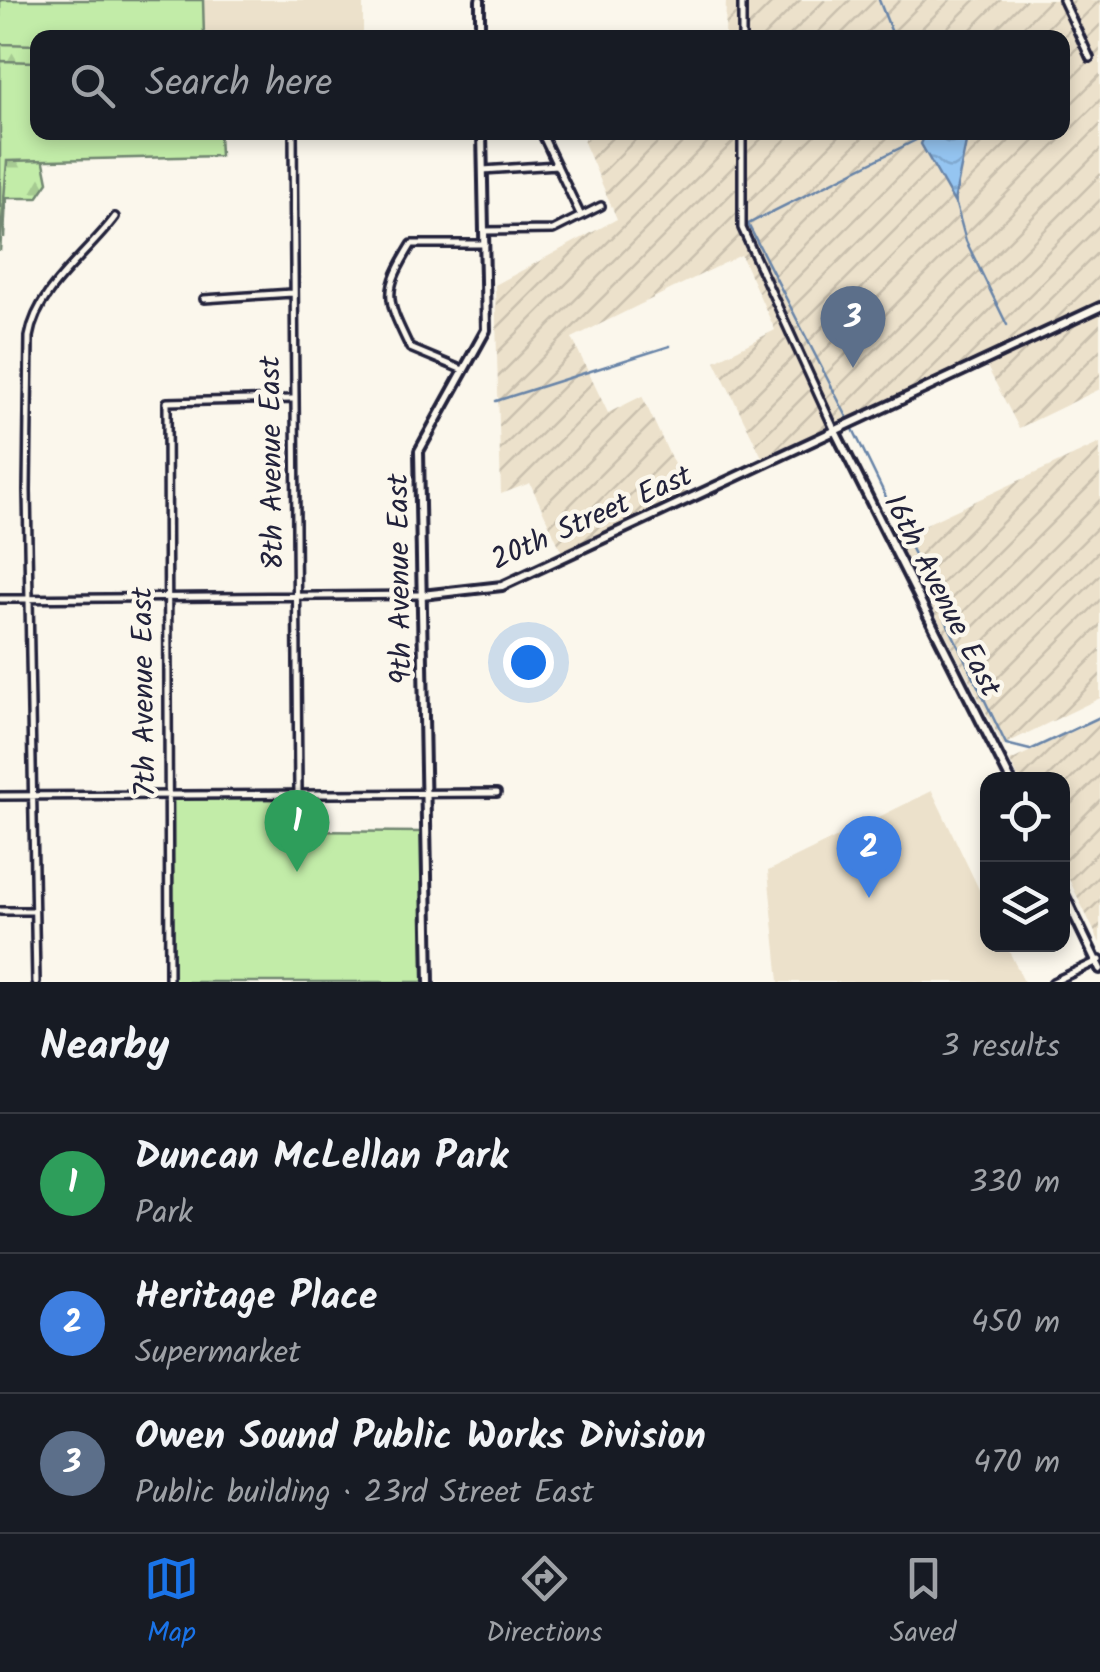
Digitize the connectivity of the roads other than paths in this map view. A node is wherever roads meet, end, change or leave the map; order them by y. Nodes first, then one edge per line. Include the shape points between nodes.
1 (480, 0) edge
2 (742, 0) edge
3 (1062, 0) edge
4 (480, 30) edge
5 (742, 30) edge
6 (1090, 58) dead end
7 (293, 140) edge
8 (482, 140) edge
9 (546, 140) edge
10 (742, 140) edge
11 (557, 165) junction
12 (483, 170) junction
13 (601, 206) dead end
14 (581, 216) junction
15 (115, 217) dead end
16 (484, 231) junction
17 (485, 244) junction
18 (292, 292) junction
19 (204, 299) dead end
20 (1100, 307) edge
21 (466, 371) junction
22 (292, 399) junction
23 (835, 431) junction
24 (422, 594) junction
25 (164, 598) junction
26 (295, 598) junction
27 (0, 599) edge
28 (32, 599) junction
29 (1006, 772) edge
30 (298, 793) junction
31 (496, 793) dead end
32 (426, 794) junction
33 (167, 795) junction
34 (0, 796) edge
35 (32, 796) junction
36 (1070, 906) edge
37 (34, 910) junction
38 (0, 911) edge
39 (1099, 963) edge
40 (36, 982) edge
41 (169, 982) edge
42 (428, 982) edge
43 (1054, 982) edge

1 - 4 street
2 - 5 street
3 - 6 street
7 - 18 street, 8th Avenue East
8 - 12 street, 9th Avenue East
9 - 11 street
10 - 23 street via 742,228
11 - 12 street
11 - 14 street
12 - 16 street, 9th Avenue East
13 - 14 street
14 - 16 street via 552,230
15 - 28 street via 51,290 30,330 26,490
16 - 17 street, 9th Avenue East
17 - 21 street, 9th Avenue East via 486,330
17 - 21 street via 412,244 394,274 389,304 410,348
18 - 19 street
18 - 22 street, 8th Avenue East
20 - 23 street, 20th Street East
21 - 24 street, 9th Avenue East via 419,450
22 - 25 street, 7th Avenue East via 167,402
22 - 26 street, 8th Avenue East
23 - 24 street, 20th Street East via 502,586
23 - 29 street, 16th Avenue East
24 - 26 street, 20th Street East
24 - 32 street, 9th Avenue East
25 - 26 street, 20th Street East
25 - 28 street, 20th Street East
25 - 33 street, 7th Avenue East
26 - 30 street, 8th Avenue East
27 - 28 street, 20th Street East
28 - 35 street
30 - 32 street
30 - 33 street
31 - 32 street
32 - 42 street, 9th Avenue East
33 - 35 street
33 - 41 street, 7th Avenue East
34 - 35 street
35 - 37 street
36 - 39 street
37 - 38 street
37 - 40 street
39 - 43 street

